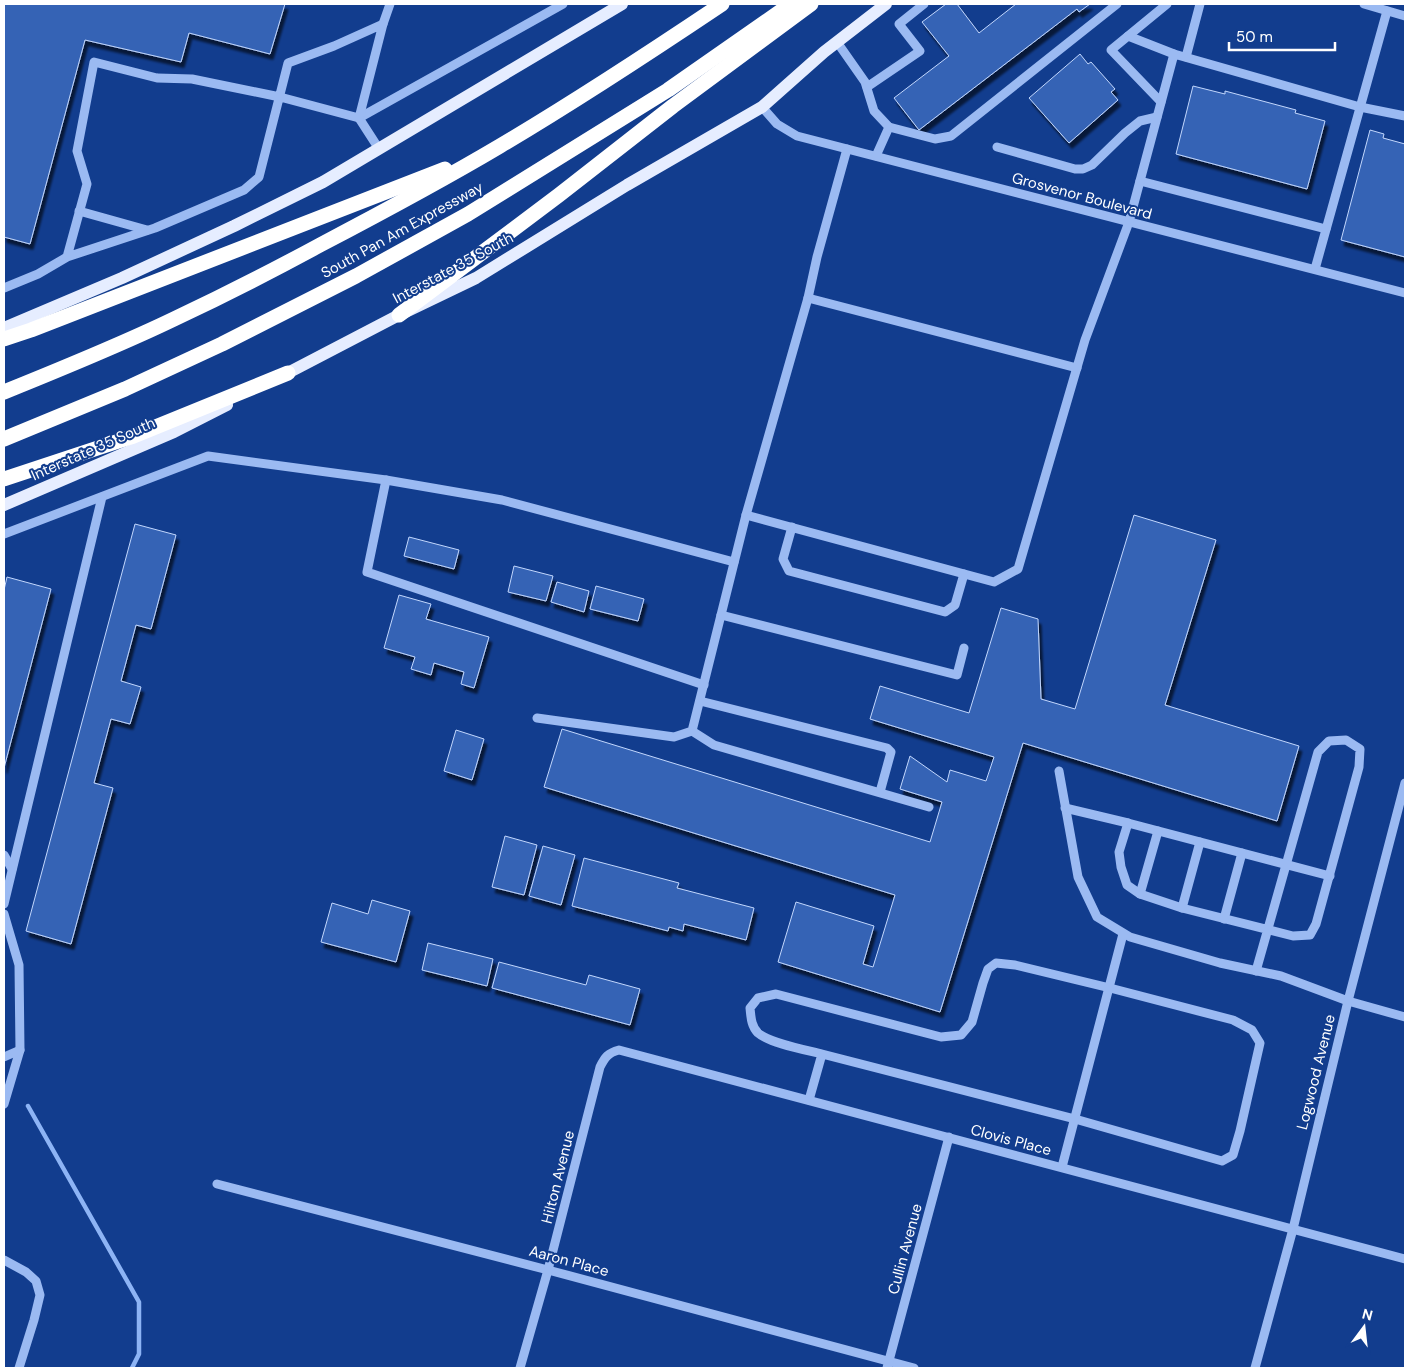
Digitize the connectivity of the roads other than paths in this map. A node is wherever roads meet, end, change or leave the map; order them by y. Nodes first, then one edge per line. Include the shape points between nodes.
1 (390, 4) edge
2 (563, 4) edge
3 (622, 4) edge
4 (722, 4) edge
5 (791, 4) edge
6 (811, 4) edge
7 (886, 4) edge
8 (924, 4) edge
9 (1117, 4) edge
10 (1167, 4) edge
11 (1200, 4) edge
12 (1364, 4) edge
13 (1387, 11) junction
14 (1405, 16) edge
15 (383, 24) junction
16 (1128, 36) junction
17 (837, 42) junction
18 (1174, 54) junction
19 (1186, 56) junction
20 (867, 87) junction
21 (280, 97) junction
22 (1161, 102) junction
23 (762, 107) junction
24 (1360, 107) junction
25 (1405, 116) edge
26 (1157, 117) junction
27 (359, 118) junction
28 (889, 126) junction
29 (500, 146) junction
30 (997, 147) dead end
31 (379, 149) junction
32 (847, 149) junction
33 (876, 156) junction
34 (1140, 182) junction
35 (79, 211) junction
36 (1129, 222) junction
37 (1326, 229) junction
38 (148, 230) junction
39 (67, 257) junction
40 (1315, 269) junction
41 (4, 288) edge
42 (1405, 294) edge
43 (808, 298) junction
44 (400, 315) junction
45 (4, 328) edge
46 (4, 339) edge
47 (1077, 368) junction
48 (288, 372) junction
49 (4, 392) edge
50 (4, 439) edge
51 (4, 479) edge
52 (386, 480) junction
53 (102, 497) junction
54 (4, 505) edge
55 (746, 515) junction
56 (792, 527) junction
57 (4, 534) edge
58 (734, 562) junction
59 (964, 574) junction
60 (721, 615) junction
61 (964, 648) dead end
62 (704, 685) junction
63 (700, 701) junction
64 (537, 718) dead end
65 (692, 731) junction
66 (1059, 771) dead end
67 (1405, 784) edge
68 (880, 792) junction
69 (929, 806) dead end
70 (1066, 808) junction
71 (1128, 823) junction
72 (1158, 831) junction
73 (1200, 842) junction
74 (1242, 853) junction
75 (4, 855) edge
76 (1286, 864) junction
77 (12, 869) junction
78 (1330, 876) junction
79 (1140, 894) junction
80 (4, 904) edge
81 (1182, 908) junction
82 (4, 914) edge
83 (1224, 919) junction
84 (1267, 929) junction
85 (1123, 934) junction
86 (1256, 971) junction
87 (1110, 988) junction
88 (1348, 1001) junction
89 (1405, 1016) edge
90 (20, 1050) junction
91 (610, 1052) joint
92 (822, 1054) junction
93 (4, 1057) edge
94 (810, 1100) junction
95 (4, 1104) edge
96 (1075, 1119) junction
97 (949, 1137) junction
98 (1062, 1167) junction
99 (218, 1184) dead end
100 (1293, 1228) junction
101 (1405, 1258) edge
102 (4, 1260) edge
103 (548, 1270) junction
104 (888, 1365) edge
105 (19, 1368) edge
106 (520, 1368) edge
107 (914, 1368) edge
108 (1256, 1368) edge

1 - 15 street
2 - 27 street
3 - 31 main road
4 - 29 highway, South Pan Am Expressway
5 - 50 highway, South Pan Am Expressway via 668,90 468,214 374,267 222,344 125,389
6 - 44 highway
7 - 17 main road, Interstate 35 South
8 - 20 street via 899,24 920,51
9 - 28 street via 951,136 935,139
10 - 16 street
11 - 19 street
12 - 13 street
13 - 14 street
13 - 24 street
15 - 21 street via 288,63
15 - 27 street
16 - 18 street
16 - 22 street via 1111,50
17 - 20 street
17 - 23 main road, Interstate 35 South
18 - 19 street
18 - 22 street
19 - 24 street
20 - 28 street via 874,111
21 - 27 street
21 - 35 street via 192,79 158,78 94,62 77,151 87,184
21 - 38 street via 259,177 244,190
22 - 26 street
23 - 32 street, Grosvenor Boulevard via 777,124 798,136
23 - 44 main road, Interstate 35 South via 476,278
24 - 25 street
24 - 37 street
26 - 30 street via 1140,120 1092,165 1083,169
26 - 34 street
27 - 31 street
28 - 33 street
29 - 46 highway
29 - 49 highway, South Pan Am Expressway via 403,202 242,286 117,345
31 - 45 main road via 323,182 234,226
32 - 33 street, Grosvenor Boulevard
32 - 43 street
33 - 36 street, Grosvenor Boulevard
34 - 36 street
34 - 37 street
35 - 38 street
35 - 39 street
36 - 40 street, Grosvenor Boulevard
36 - 47 street
37 - 40 street
38 - 39 street
39 - 41 street
40 - 42 street, Grosvenor Boulevard
43 - 47 street
43 - 55 street
44 - 48 main road, Interstate 35 South
47 - 59 street via 1018,569 994,582
48 - 51 highway via 131,437
48 - 54 main road, Interstate 35 South via 174,432
52 - 53 street via 208,456
52 - 58 street via 502,500
52 - 62 street via 367,572
53 - 57 street
53 - 77 street
55 - 56 street
55 - 58 street
56 - 59 street
56 - 59 street via 783,560 789,571 945,612 955,605
58 - 60 street
60 - 61 street via 957,676
60 - 62 street
62 - 63 street
63 - 65 street
63 - 68 street via 887,748 891,752
64 - 65 street via 674,737
65 - 68 street via 714,745
66 - 70 street
67 - 88 street, Logwood Avenue
68 - 69 street
70 - 71 street
70 - 85 street via 1078,877 1097,918
71 - 72 street
71 - 79 street via 1120,852 1121,867 1128,885
72 - 73 street
72 - 79 street
73 - 74 street
73 - 81 street
74 - 76 street
74 - 83 street
75 - 77 street
76 - 78 street
76 - 78 street via 1318,752 1328,741 1346,740 1360,749 1359,767
76 - 84 street
77 - 80 street
78 - 84 street via 1310,936 1293,936
79 - 81 street
81 - 83 street
82 - 90 street via 19,965
83 - 84 street
84 - 86 street
85 - 86 street
85 - 87 street
86 - 88 street via 1281,976
87 - 92 street via 996,963 985,976 972,1022 961,1035 941,1038 776,994 758,998 750,1008 751,1020 758,1033 769,1040
87 - 96 street
87 - 96 street via 1233,1020 1252,1030 1260,1043 1240,1131 1233,1155 1222,1160
88 - 89 street
88 - 100 street, Logwood Avenue
90 - 93 street
90 - 95 street
91 - 94 street, Clovis Place via 629,1051
91 - 103 street, Hilton Avenue via 600,1066
92 - 94 street
92 - 96 street
94 - 97 street, Clovis Place
96 - 98 street
97 - 98 street, Clovis Place
97 - 104 street, Cullin Avenue
98 - 100 street, Clovis Place
99 - 103 street, Aaron Place
100 - 101 street, Clovis Place
100 - 108 street, Logwood Avenue
102 - 105 street via 36,1281 40,1295
103 - 104 street, Aaron Place
103 - 106 street, Hilton Avenue
104 - 107 street, Aaron Place

